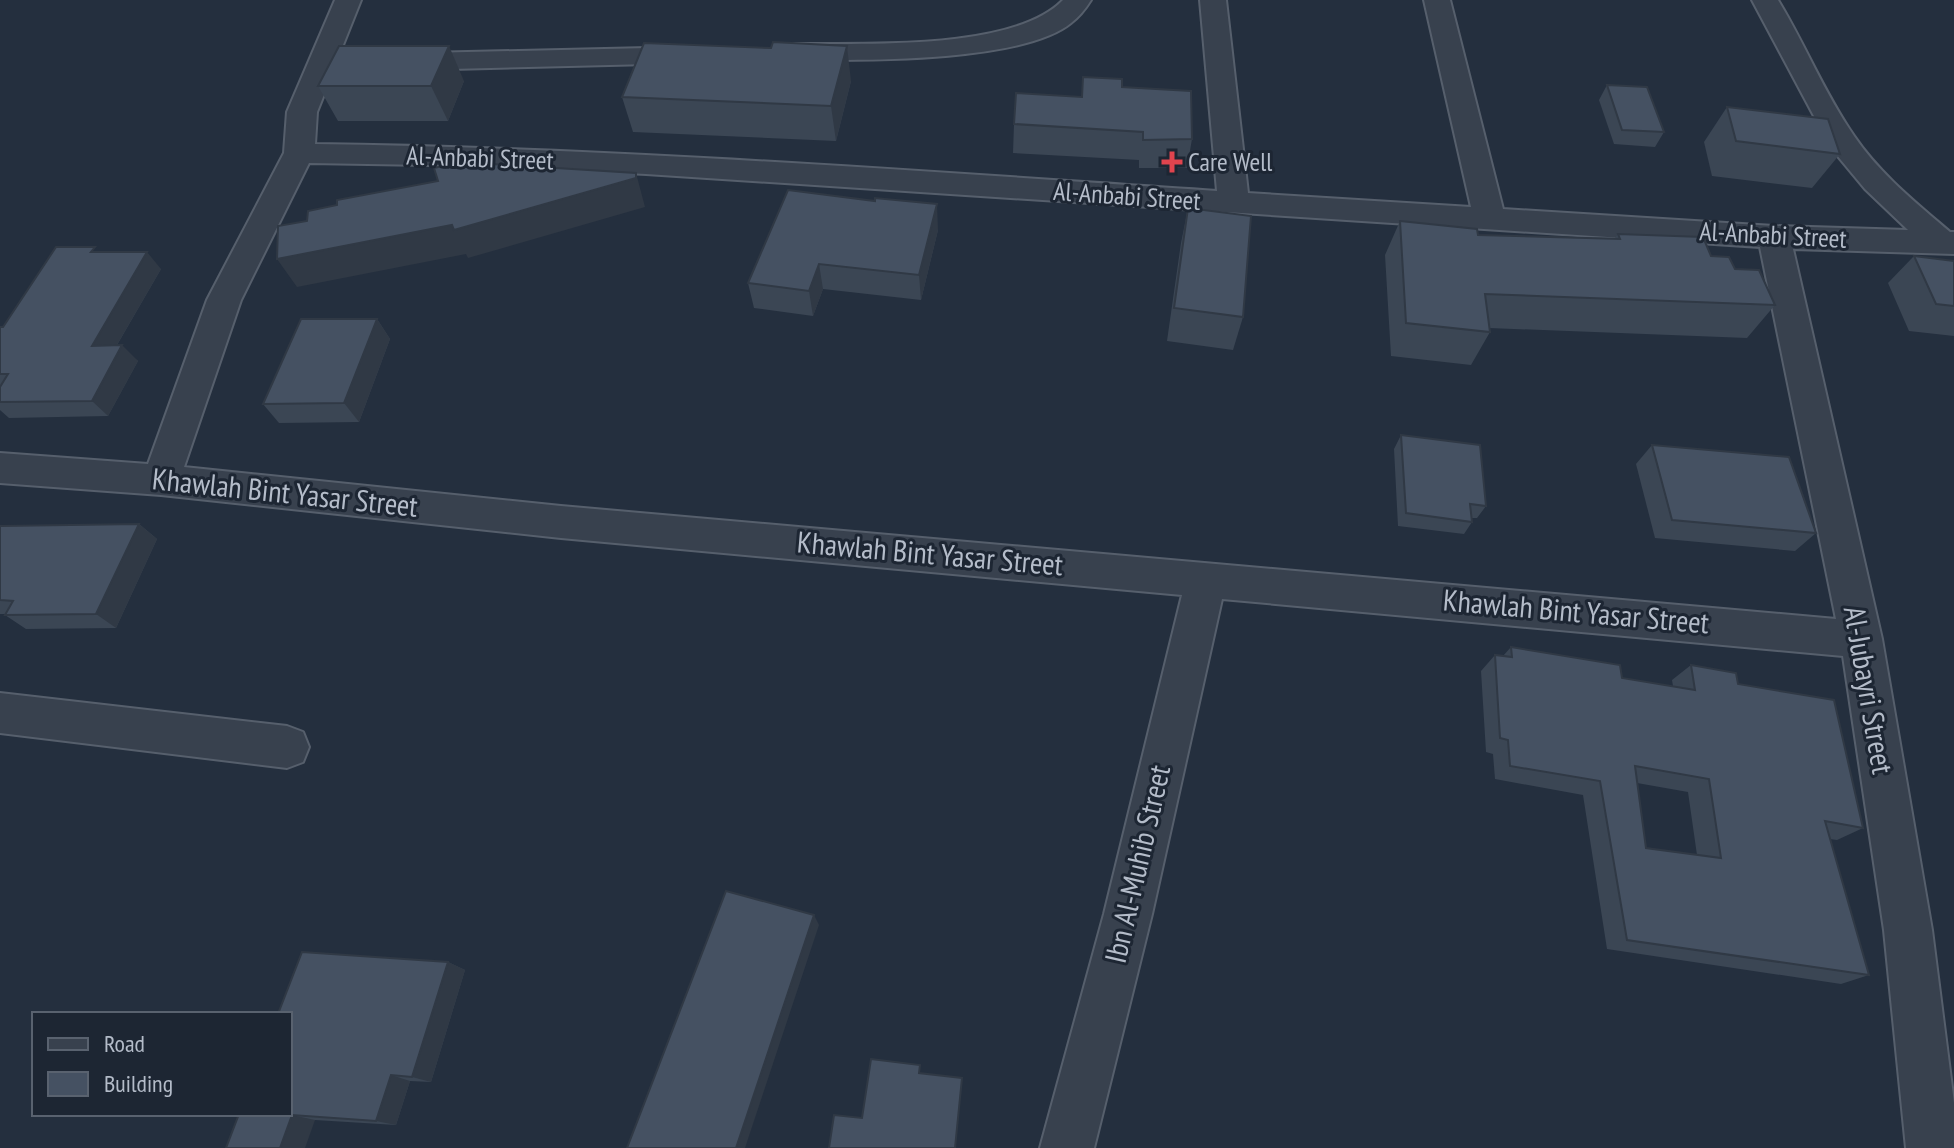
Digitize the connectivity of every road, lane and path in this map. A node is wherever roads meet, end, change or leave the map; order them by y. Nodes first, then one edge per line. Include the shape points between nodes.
1 (348, 0) edge
2 (1078, 0) edge
3 (1213, 0) edge
4 (1437, 0) edge
5 (1765, 0) edge
6 (770, 53) edge
7 (723, 54) edge
8 (323, 64) junction
9 (299, 153) junction
10 (1234, 203) junction
11 (1489, 218) junction
12 (1774, 237) junction
13 (1947, 243) edge
14 (0, 468) edge
15 (161, 480) junction
16 (1206, 578) junction
17 (1861, 639) junction
18 (0, 713) edge
19 (287, 747) dead end
20 (1067, 1148) edge
21 (1933, 1148) edge

1 - 8 street
2 - 6 street via 1071,14 1048,27 980,44
3 - 10 street
4 - 11 street
5 - 13 street via 1844,144 1886,193
7 - 8 street
8 - 9 street via 302,112
9 - 10 street, Al-Anbabi Street via 617,163
9 - 15 street via 224,300
10 - 11 street, Al-Anbabi Street
11 - 12 street, Al-Anbabi Street
12 - 13 street, Al-Anbabi Street
12 - 17 street, Al-Jubayri Street
14 - 15 street, Khawlah Bint Yasar Street
15 - 16 street, Khawlah Bint Yasar Street via 561,522
16 - 17 street, Khawlah Bint Yasar Street
16 - 20 street, Ibn Al-Muhib Street
17 - 21 street, Al-Jubayri Street via 1908,930
18 - 19 street

